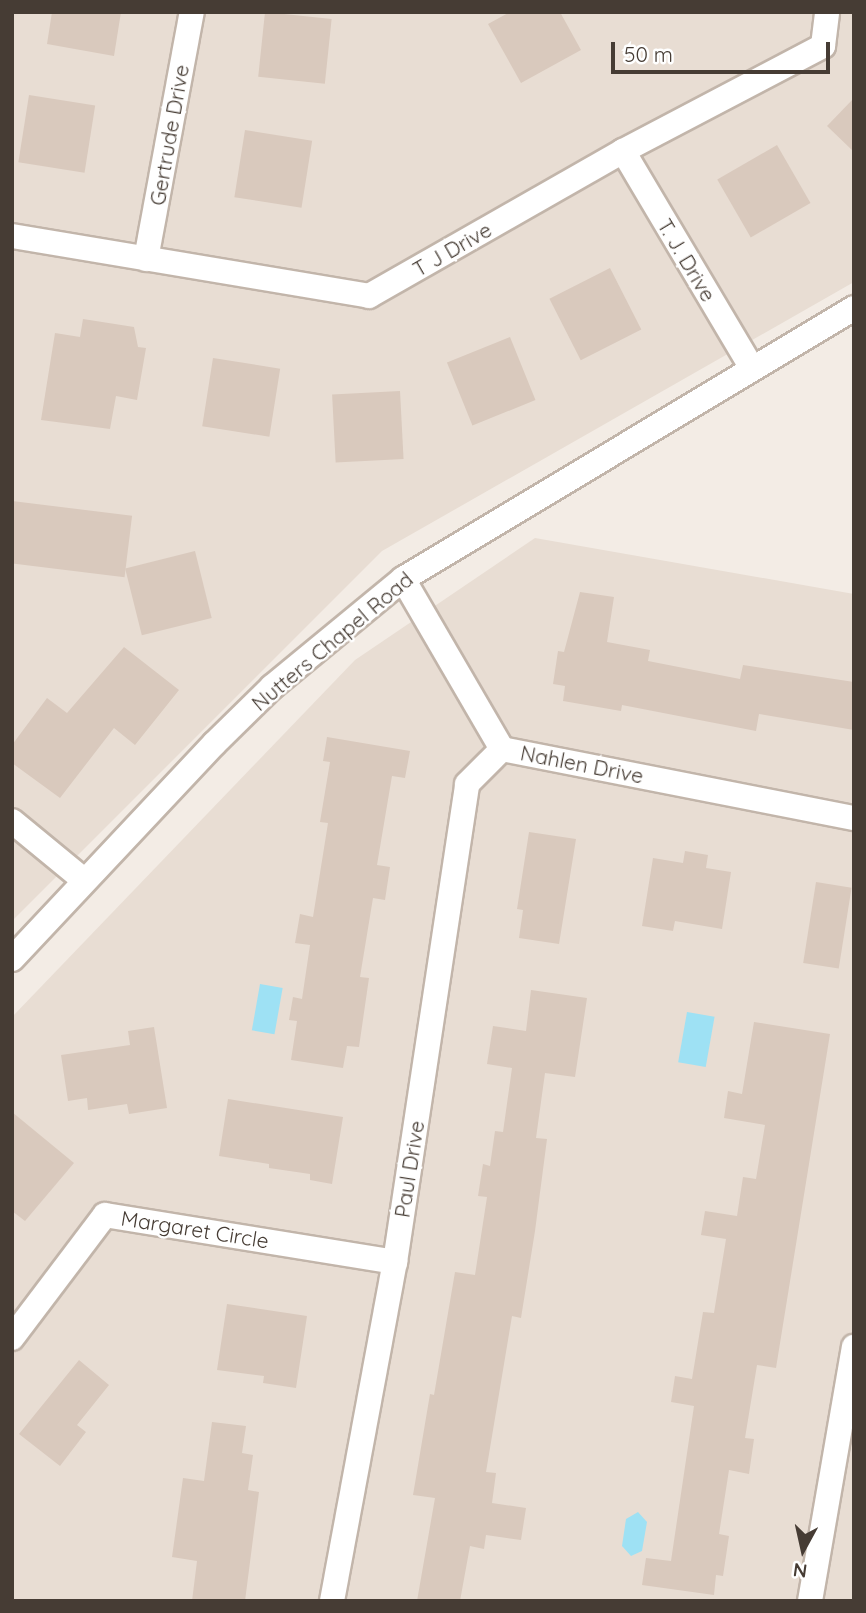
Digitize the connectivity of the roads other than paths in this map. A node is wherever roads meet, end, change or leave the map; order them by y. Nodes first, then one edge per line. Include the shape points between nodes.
1 (192, 12) edge
2 (828, 12) edge
3 (623, 152) junction
4 (12, 236) edge
5 (146, 259) junction
6 (854, 308) edge
7 (752, 368) junction
8 (403, 579) junction
9 (502, 749) junction
10 (854, 818) edge
11 (12, 821) edge
12 (85, 881) junction
13 (12, 959) edge
14 (396, 1262) junction
15 (12, 1338) edge
16 (854, 1347) edge
17 (332, 1601) edge
18 (810, 1601) edge

1 - 5 street, Gertrude Drive
2 - 3 street, T J Drive via 823,46
3 - 5 street, T J Drive via 369,296
3 - 7 street, T. J. Drive
4 - 5 street, T J Drive
6 - 7 street, Nutters Chapel Road
7 - 8 street, Nutters Chapel Road
8 - 9 street, Nahlen Drive
8 - 12 street, Nutters Chapel Road via 272,687
9 - 10 street, Nahlen Drive
9 - 14 street, Paul Drive via 467,784
11 - 12 street
12 - 13 street, Nutters Chapel Road
14 - 15 street, Margaret Circle via 105,1215
14 - 17 street, Paul Drive
16 - 18 street

